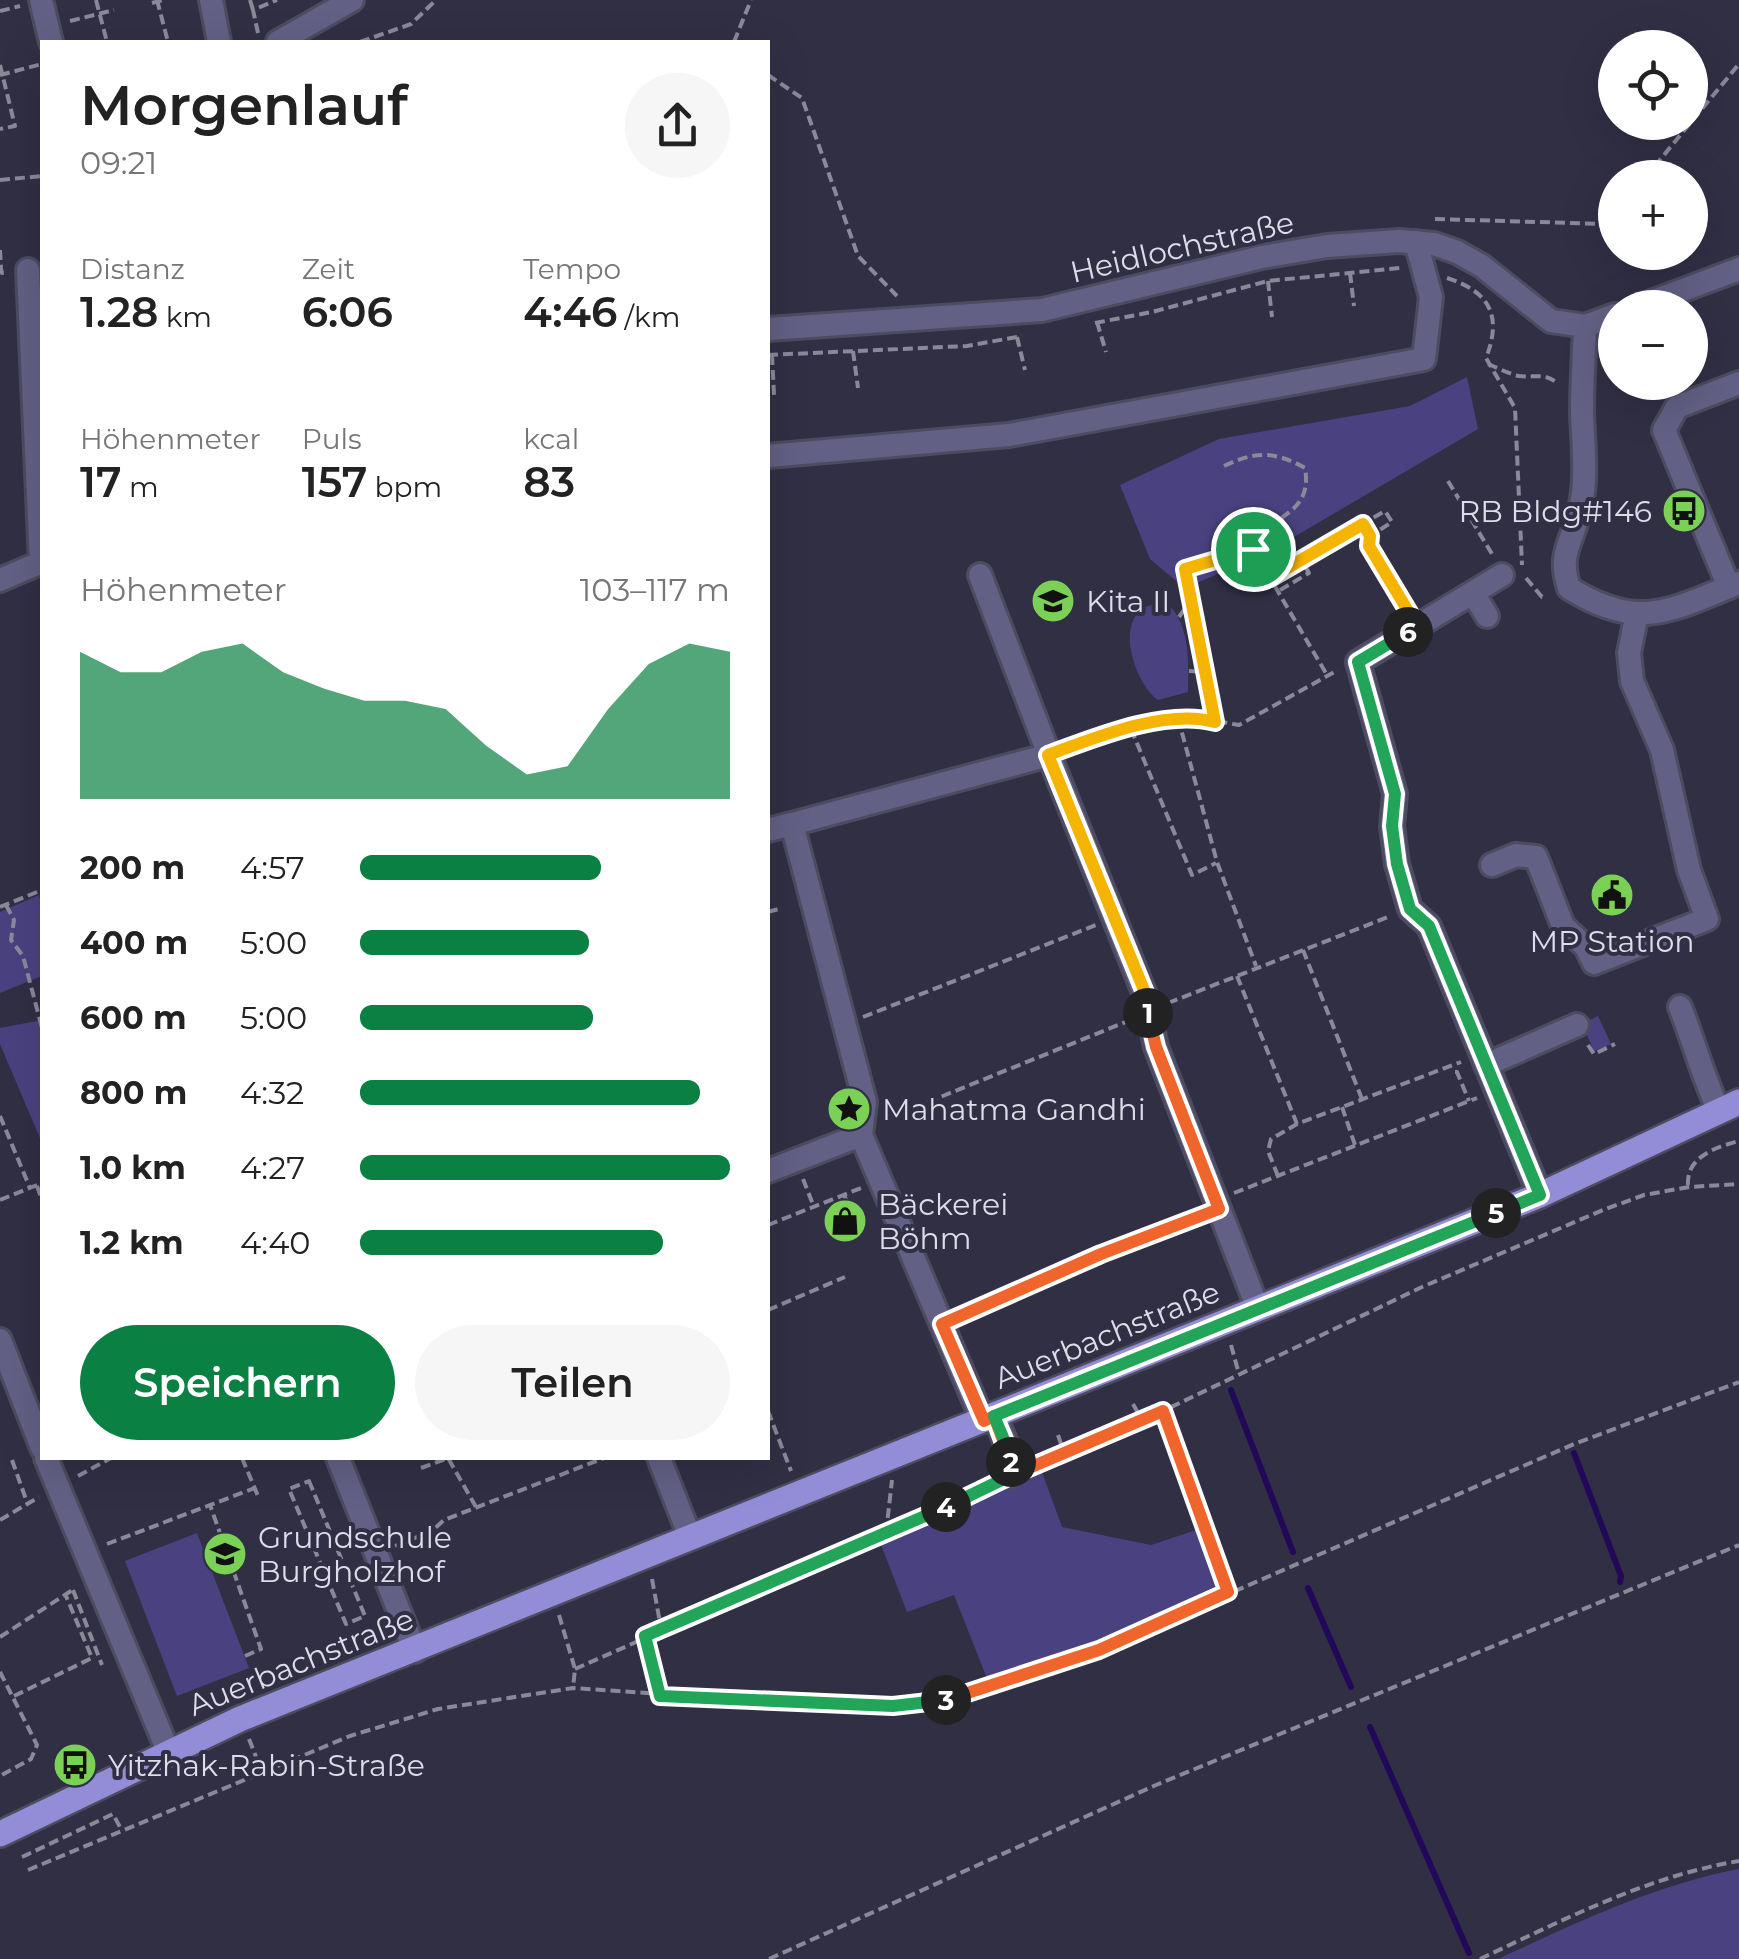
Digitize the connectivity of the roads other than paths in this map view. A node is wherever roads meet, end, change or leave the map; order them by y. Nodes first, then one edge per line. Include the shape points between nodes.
1 (40, 0) edge
2 (211, 0) edge
3 (352, 0) edge
4 (49, 34) edge
5 (219, 40) edge
6 (282, 40) edge
7 (1416, 242) junction
8 (1739, 268) edge
9 (28, 270) dead end
10 (1682, 290) edge
11 (1598, 321) edge
12 (1585, 326) junction
13 (770, 329) edge
14 (1739, 383) edge
15 (770, 456) edge
16 (40, 520) edge
17 (40, 563) edge
18 (980, 575) dead end
19 (1500, 577) road end
20 (0, 580) edge
21 (1734, 585) edge
22 (1473, 593) junction
23 (1637, 614) junction
24 (1486, 616) dead end
25 (1048, 755) junction
26 (792, 824) junction
27 (770, 830) edge
28 (1492, 865) dead end
29 (1680, 1008) dead end
30 (1577, 1025) dead end
31 (1475, 1063) junction
32 (1729, 1106) edge
33 (852, 1138) junction
34 (770, 1171) edge
35 (1540, 1195) junction
36 (1258, 1309) junction
37 (0, 1340) edge
38 (989, 1418) junction
39 (40, 1443) edge
40 (47, 1460) edge
41 (339, 1460) edge
42 (660, 1460) edge
43 (1010, 1476) road end
44 (690, 1537) junction
45 (415, 1651) junction
46 (168, 1751) junction
47 (0, 1834) edge

1 - 4 street
2 - 5 street
3 - 6 street
7 - 12 street, Heidlochstraße via 1482,266 1551,322
7 - 13 street, Heidlochstraße via 1262,257 1042,310
7 - 15 street via 1431,297 1424,359 1009,434
8 - 10 street
9 - 16 street
11 - 12 street
12 - 23 street via 1586,469 1563,568 1570,588
14 - 21 street via 1677,407 1664,430
17 - 20 street
18 - 25 street
19 - 22 street
21 - 23 street via 1665,612
22 - 24 street
22 - 31 street via 1358,662 1395,794 1392,826 1410,909 1429,926
23 - 28 street via 1632,680 1662,750 1708,919 1594,963 1563,926 1536,857 1516,854
25 - 26 street
25 - 36 street via 1146,995 1156,1047
26 - 27 street
26 - 33 street via 865,1102
29 - 32 street via 1706,1084
30 - 31 street
31 - 35 street via 1497,1090
32 - 35 main road, Auerbachstraße
33 - 34 street
33 - 38 street via 881,1180
35 - 36 main road, Auerbachstraße
36 - 38 main road, Auerbachstraße
37 - 39 street
38 - 43 street via 1011,1456
38 - 44 main road, Auerbachstraße
40 - 46 street
41 - 45 street
42 - 44 street
44 - 45 main road, Auerbachstraße
45 - 46 main road, Auerbachstraße
46 - 47 main road, Auerbachstraße

